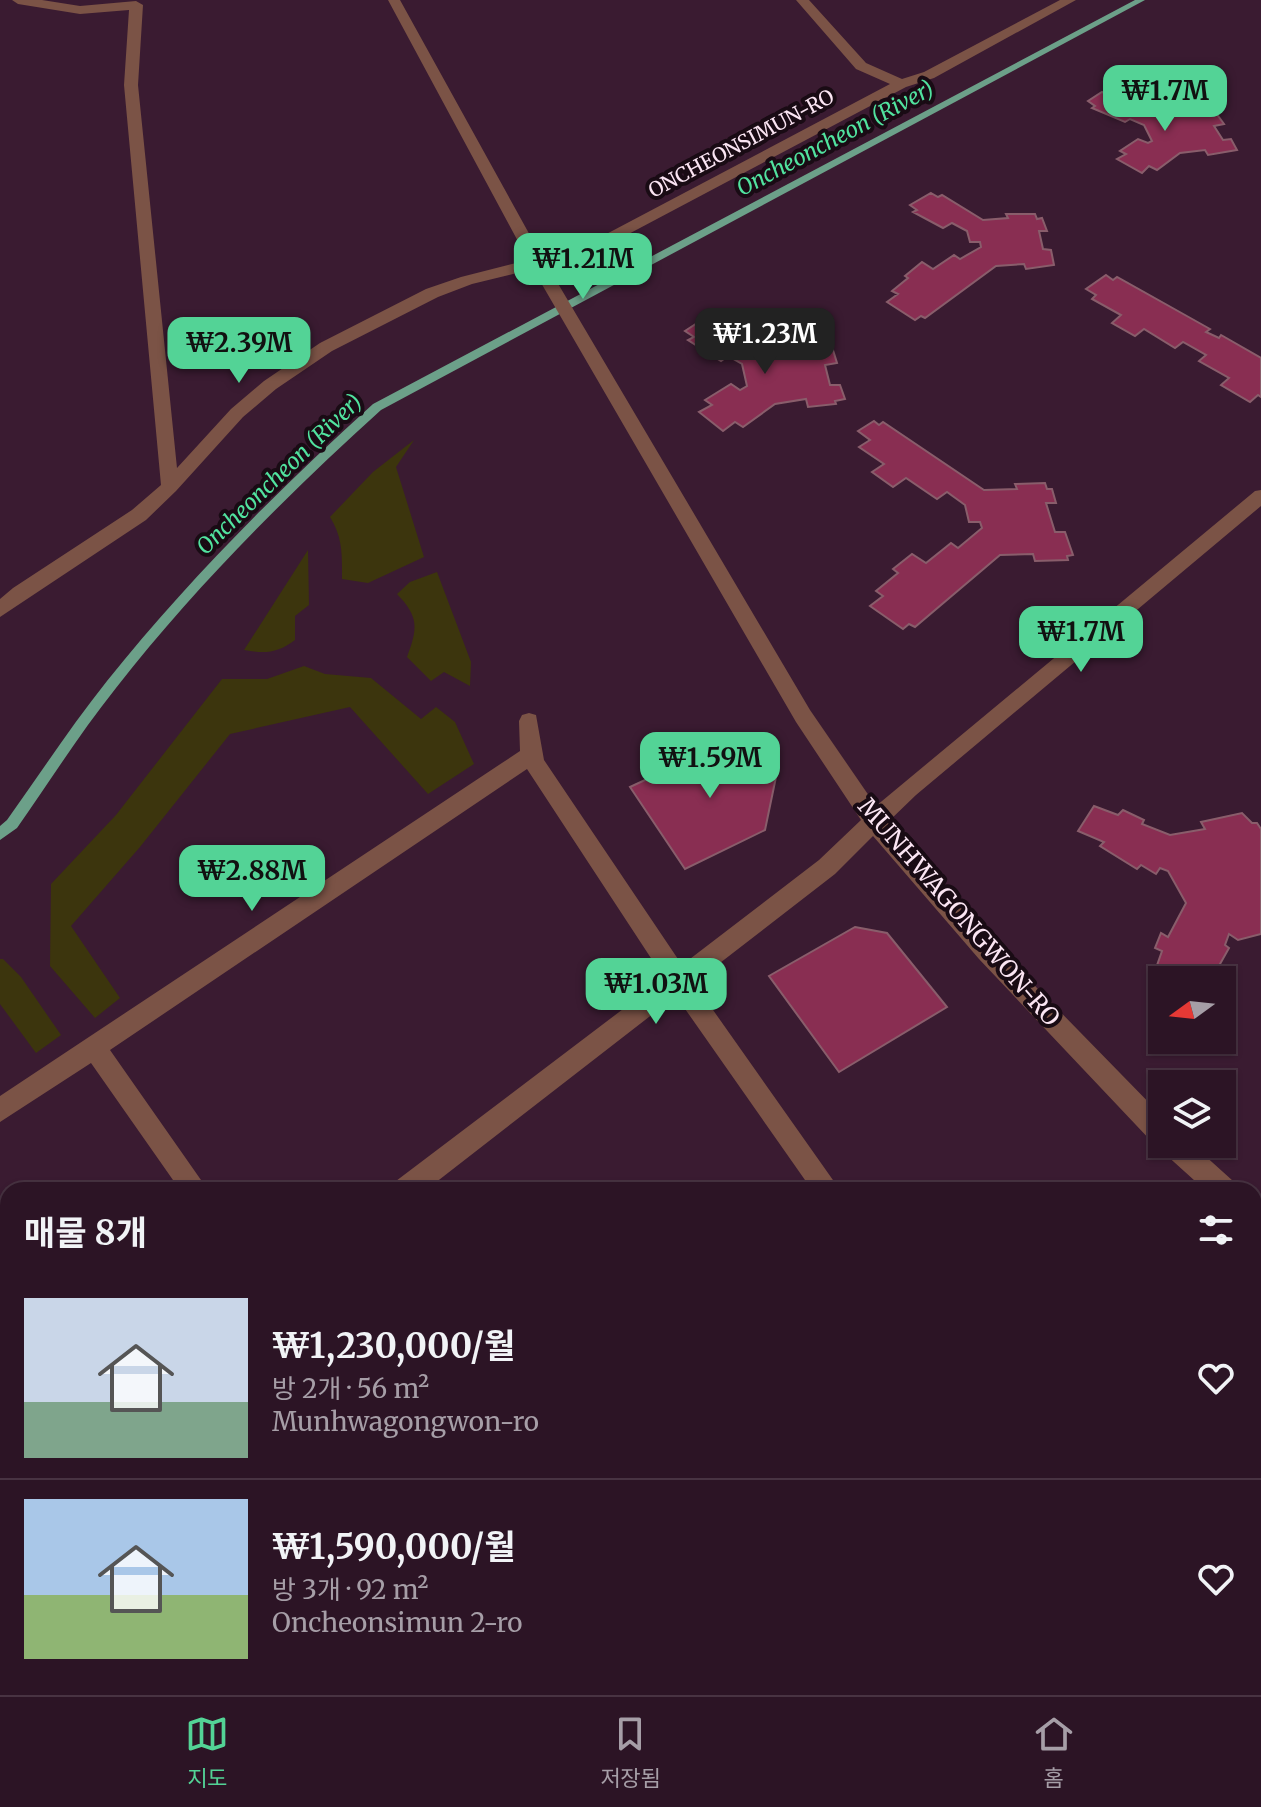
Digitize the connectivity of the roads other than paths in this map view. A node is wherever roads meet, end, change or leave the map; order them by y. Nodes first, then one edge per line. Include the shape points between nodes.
1 (18, 0) edge
2 (394, 0) edge
3 (802, 0) edge
4 (1070, 0) edge
5 (901, 84) junction
6 (537, 262) junction
7 (170, 487) junction
8 (1261, 496) edge
9 (0, 610) edge
10 (529, 721) dead end
11 (531, 755) junction
12 (875, 823) junction
13 (678, 979) junction
14 (94, 1047) junction
15 (0, 1110) edge
16 (1148, 1119) edge
17 (1189, 1158) edge
18 (189, 1182) edge
19 (415, 1182) edge
20 (821, 1182) edge
21 (1215, 1182) edge

1 - 7 street via 80,10 136,5 131,85
2 - 6 street
3 - 5 street via 861,66
4 - 5 street, ONCHEONSIMUN-RO via 929,75
5 - 6 street, ONCHEONSIMUN-RO via 583,252
6 - 7 street, ONCHEONSIMUN-RO via 432,293 326,347 237,413
6 - 12 street, MUNHWAGONGWON-RO via 803,716
7 - 9 street, ONCHEONSIMUN-RO via 101,543
8 - 12 street via 908,789
10 - 11 street
11 - 13 street
11 - 14 street
12 - 13 street via 827,867
12 - 16 street, MUNHWAGONGWON-RO via 987,952
13 - 19 street
13 - 20 street
14 - 15 street
14 - 18 street
17 - 21 street

